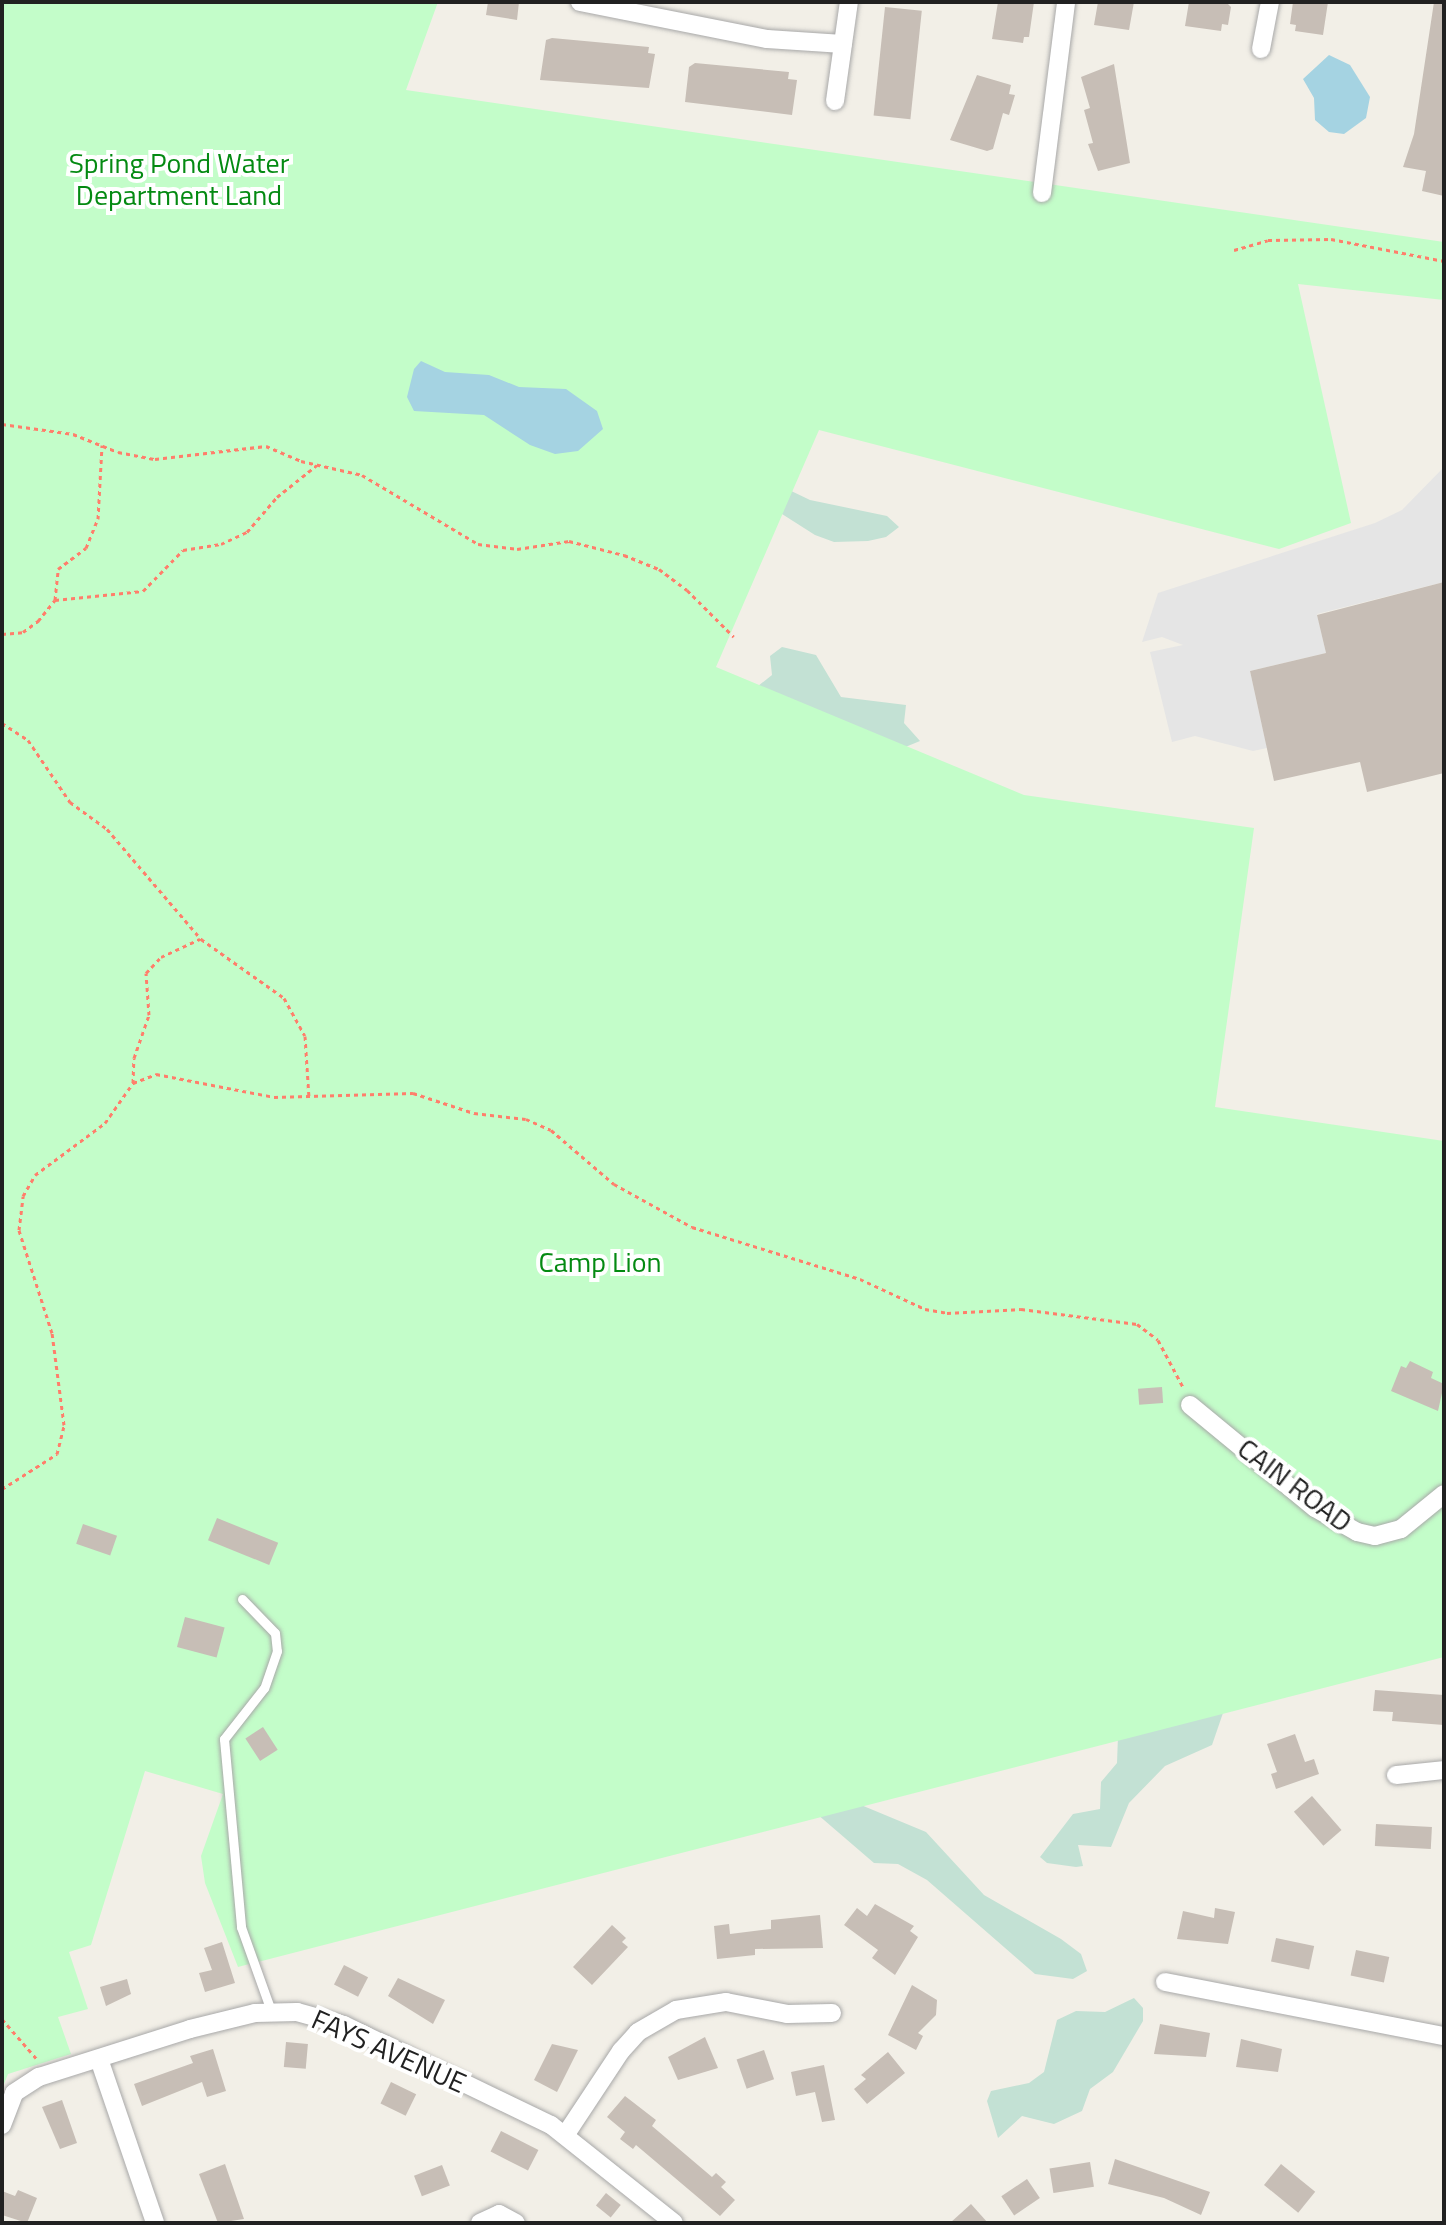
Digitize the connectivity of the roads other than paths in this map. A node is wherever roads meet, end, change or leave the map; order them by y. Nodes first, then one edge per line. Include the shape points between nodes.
1 (580, 2) edge
2 (849, 2) edge
3 (1066, 2) edge
4 (1270, 2) edge
5 (843, 44) junction
6 (1261, 49) dead end
7 (835, 101) dead end
8 (1042, 193) dead end
9 (1190, 1405) road end
10 (1444, 1494) edge
11 (242, 1599) dead end
12 (1444, 1770) edge
13 (1396, 1775) dead end
14 (1165, 1982) dead end
15 (271, 2011) junction
16 (832, 2013) dead end
17 (1444, 2036) edge
18 (99, 2059) junction
19 (2, 2125) edge
20 (566, 2134) junction
21 (155, 2223) edge
22 (480, 2223) edge
23 (516, 2223) edge
24 (674, 2223) edge

1 - 5 street via 767,39
2 - 5 street
3 - 8 street
4 - 6 street
5 - 7 street
9 - 10 street, CAIN ROAD via 1315,1508 1357,1532 1375,1536 1401,1529
11 - 15 lane via 275,1633 277,1651 264,1688 224,1739 241,1927
12 - 13 street
14 - 17 street
15 - 18 street, FAYS AVENUE via 190,2029
15 - 20 street, FAYS AVENUE via 344,2025
16 - 20 street via 787,2014 726,2002 676,2010 638,2032 621,2051
18 - 19 street, FAYS AVENUE via 16,2091
18 - 21 street
20 - 24 street, FAYS AVENUE
22 - 23 street via 499,2214

